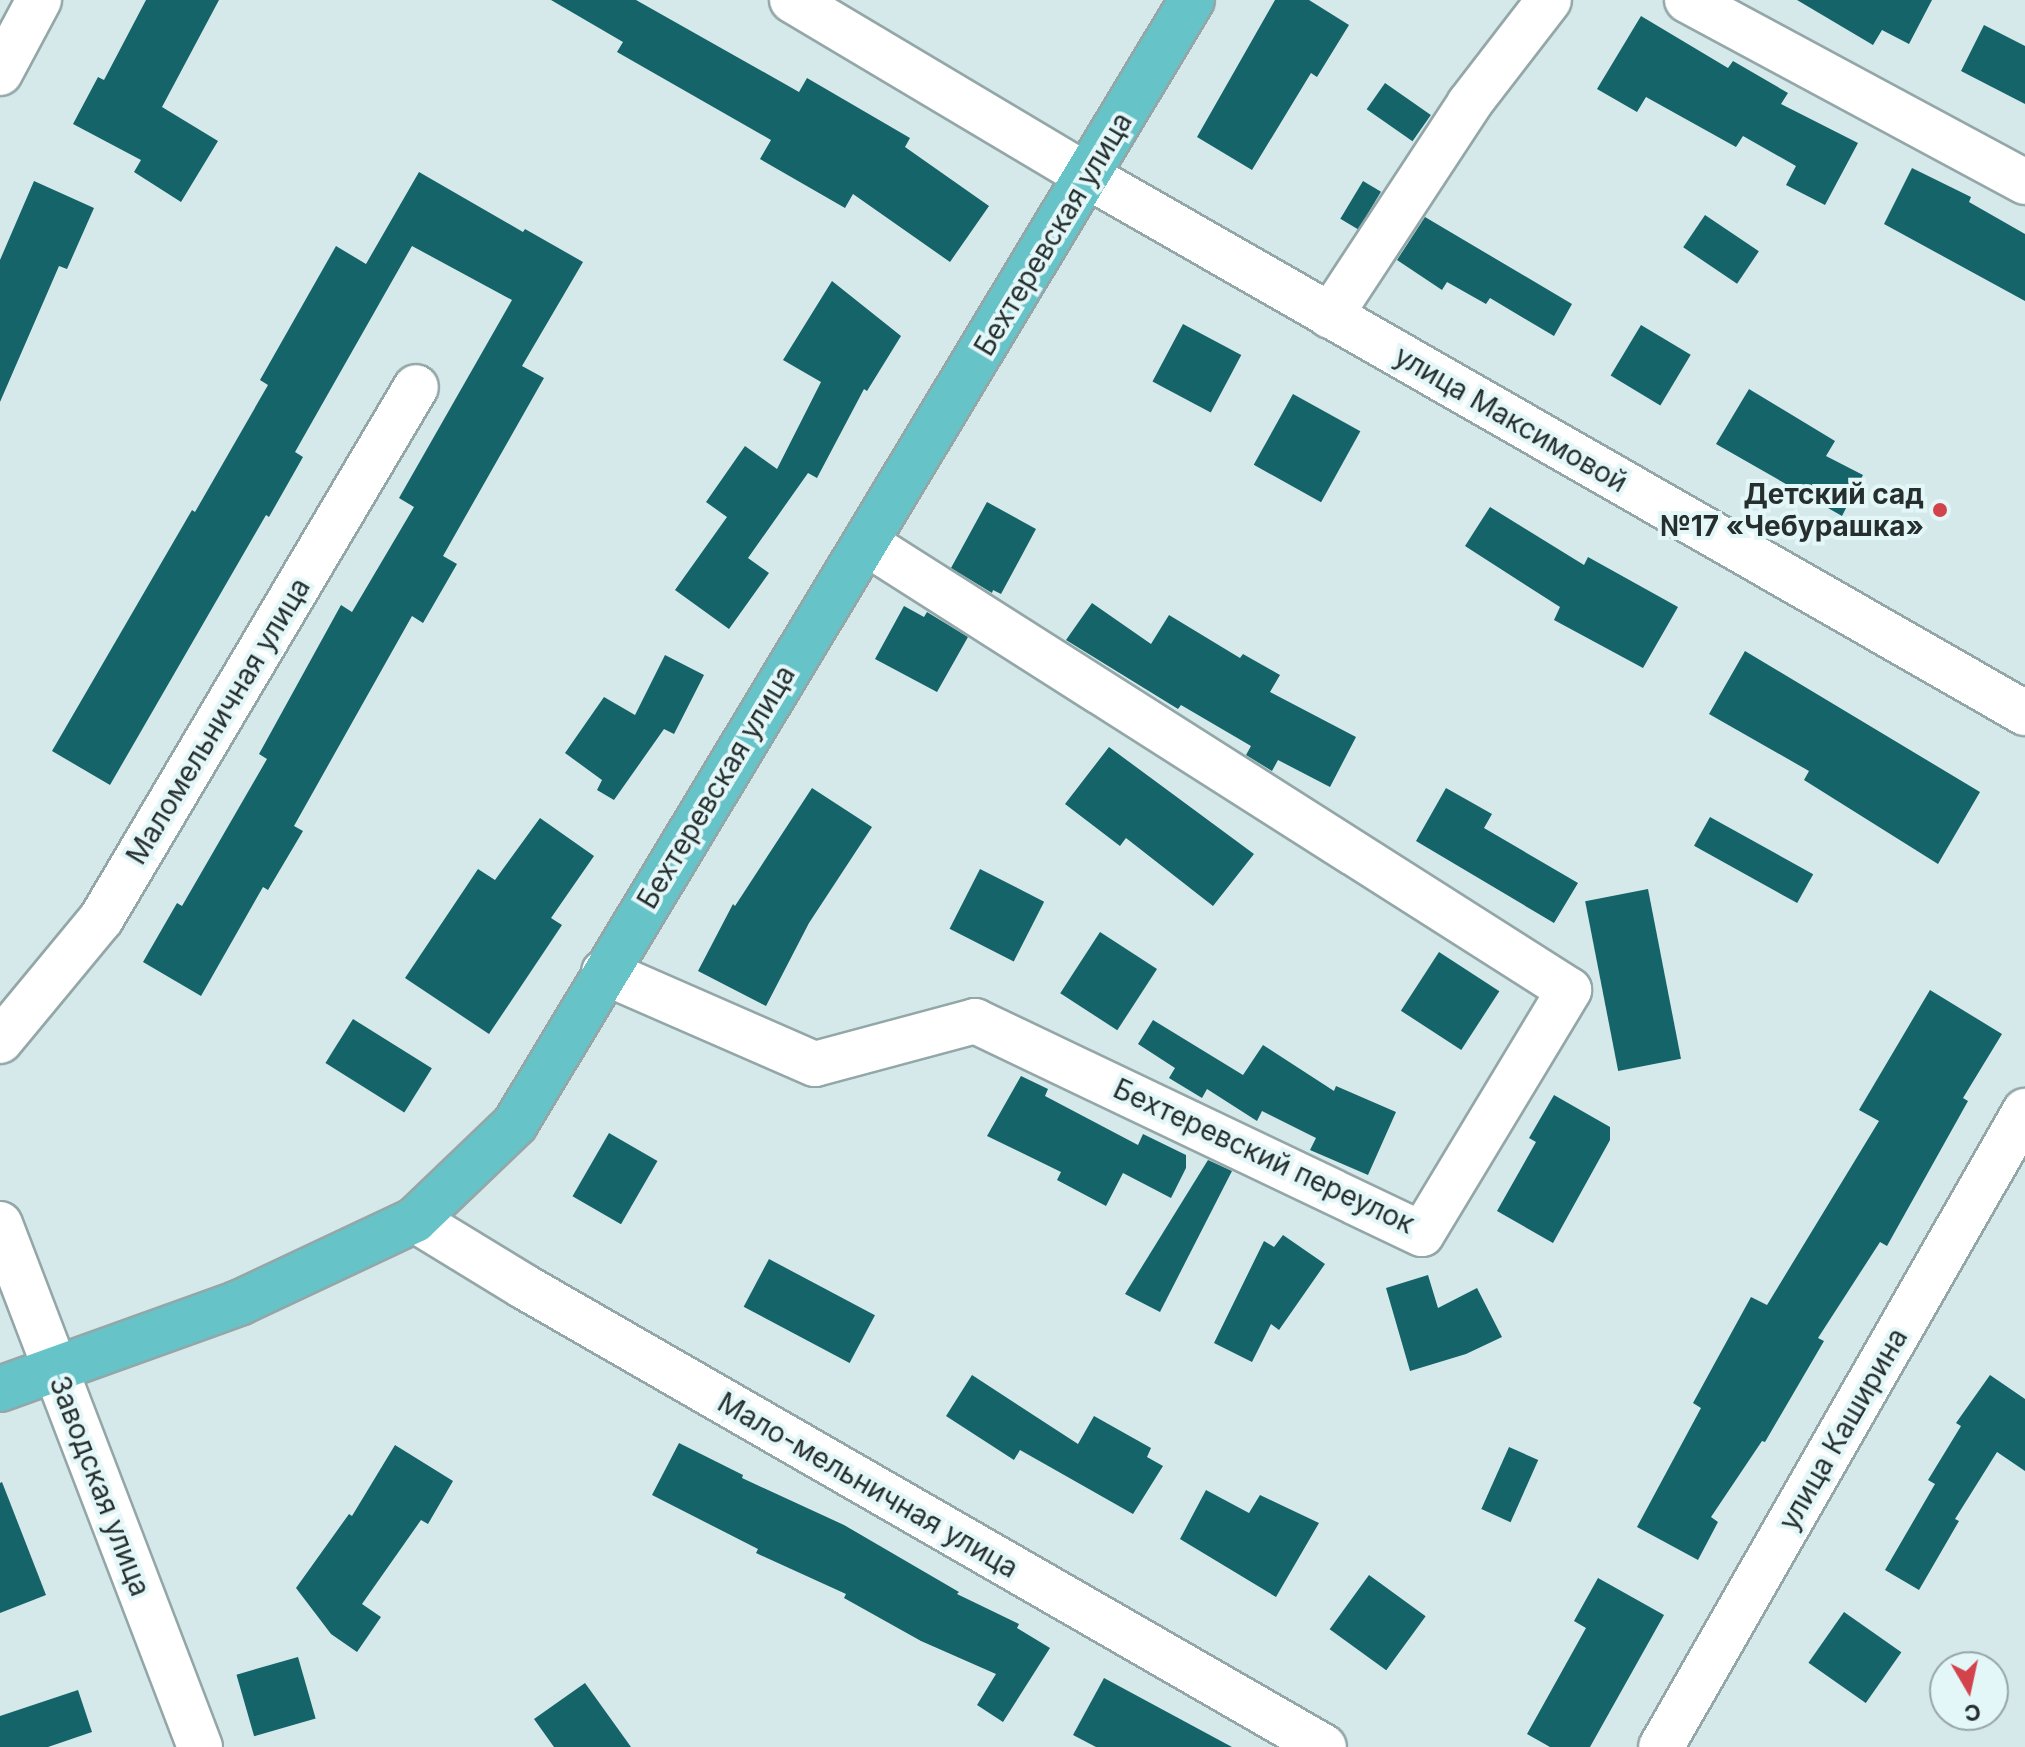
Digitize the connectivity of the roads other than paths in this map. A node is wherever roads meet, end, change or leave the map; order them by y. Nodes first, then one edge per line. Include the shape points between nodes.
1 (39, 0) edge
2 (792, 0) edge
3 (1192, 0) edge
4 (1549, 0) edge
5 (1687, 0) edge
6 (0, 73) edge
7 (1089, 177) junction
8 (2025, 182) edge
9 (1330, 316) junction
10 (416, 387) dead end
11 (866, 543) junction
12 (2025, 713) edge
13 (604, 972) junction
14 (0, 1041) edge
15 (2025, 1111) edge
16 (415, 1220) junction
17 (0, 1224) edge
18 (56, 1369) junction
19 (0, 1389) edge
20 (200, 1747) edge
21 (1324, 1747) edge
22 (1661, 1747) edge

1 - 6 street
2 - 7 street, улица Максимовой
3 - 7 main road, Бехтеревская улица
4 - 9 street via 1469,104
5 - 8 street
7 - 9 street, улица Максимовой
7 - 11 main road, Бехтеревская улица
9 - 12 street, улица Максимовой
10 - 14 street, Маломельничная улица via 101,919
11 - 13 main road, Бехтеревская улица
11 - 13 street, Бехтеревский переулок via 1569,990 1422,1234 975,1021 815,1064
13 - 16 main road, Бехтеревская улица via 515,1124
15 - 22 street, улица Каширина
16 - 18 main road, Бехтеревская улица via 241,1302
16 - 21 street, Мало-мельничная улица
17 - 18 street, Заводская улица
18 - 19 main road, Бехтеревская улица
18 - 20 street, Заводская улица

